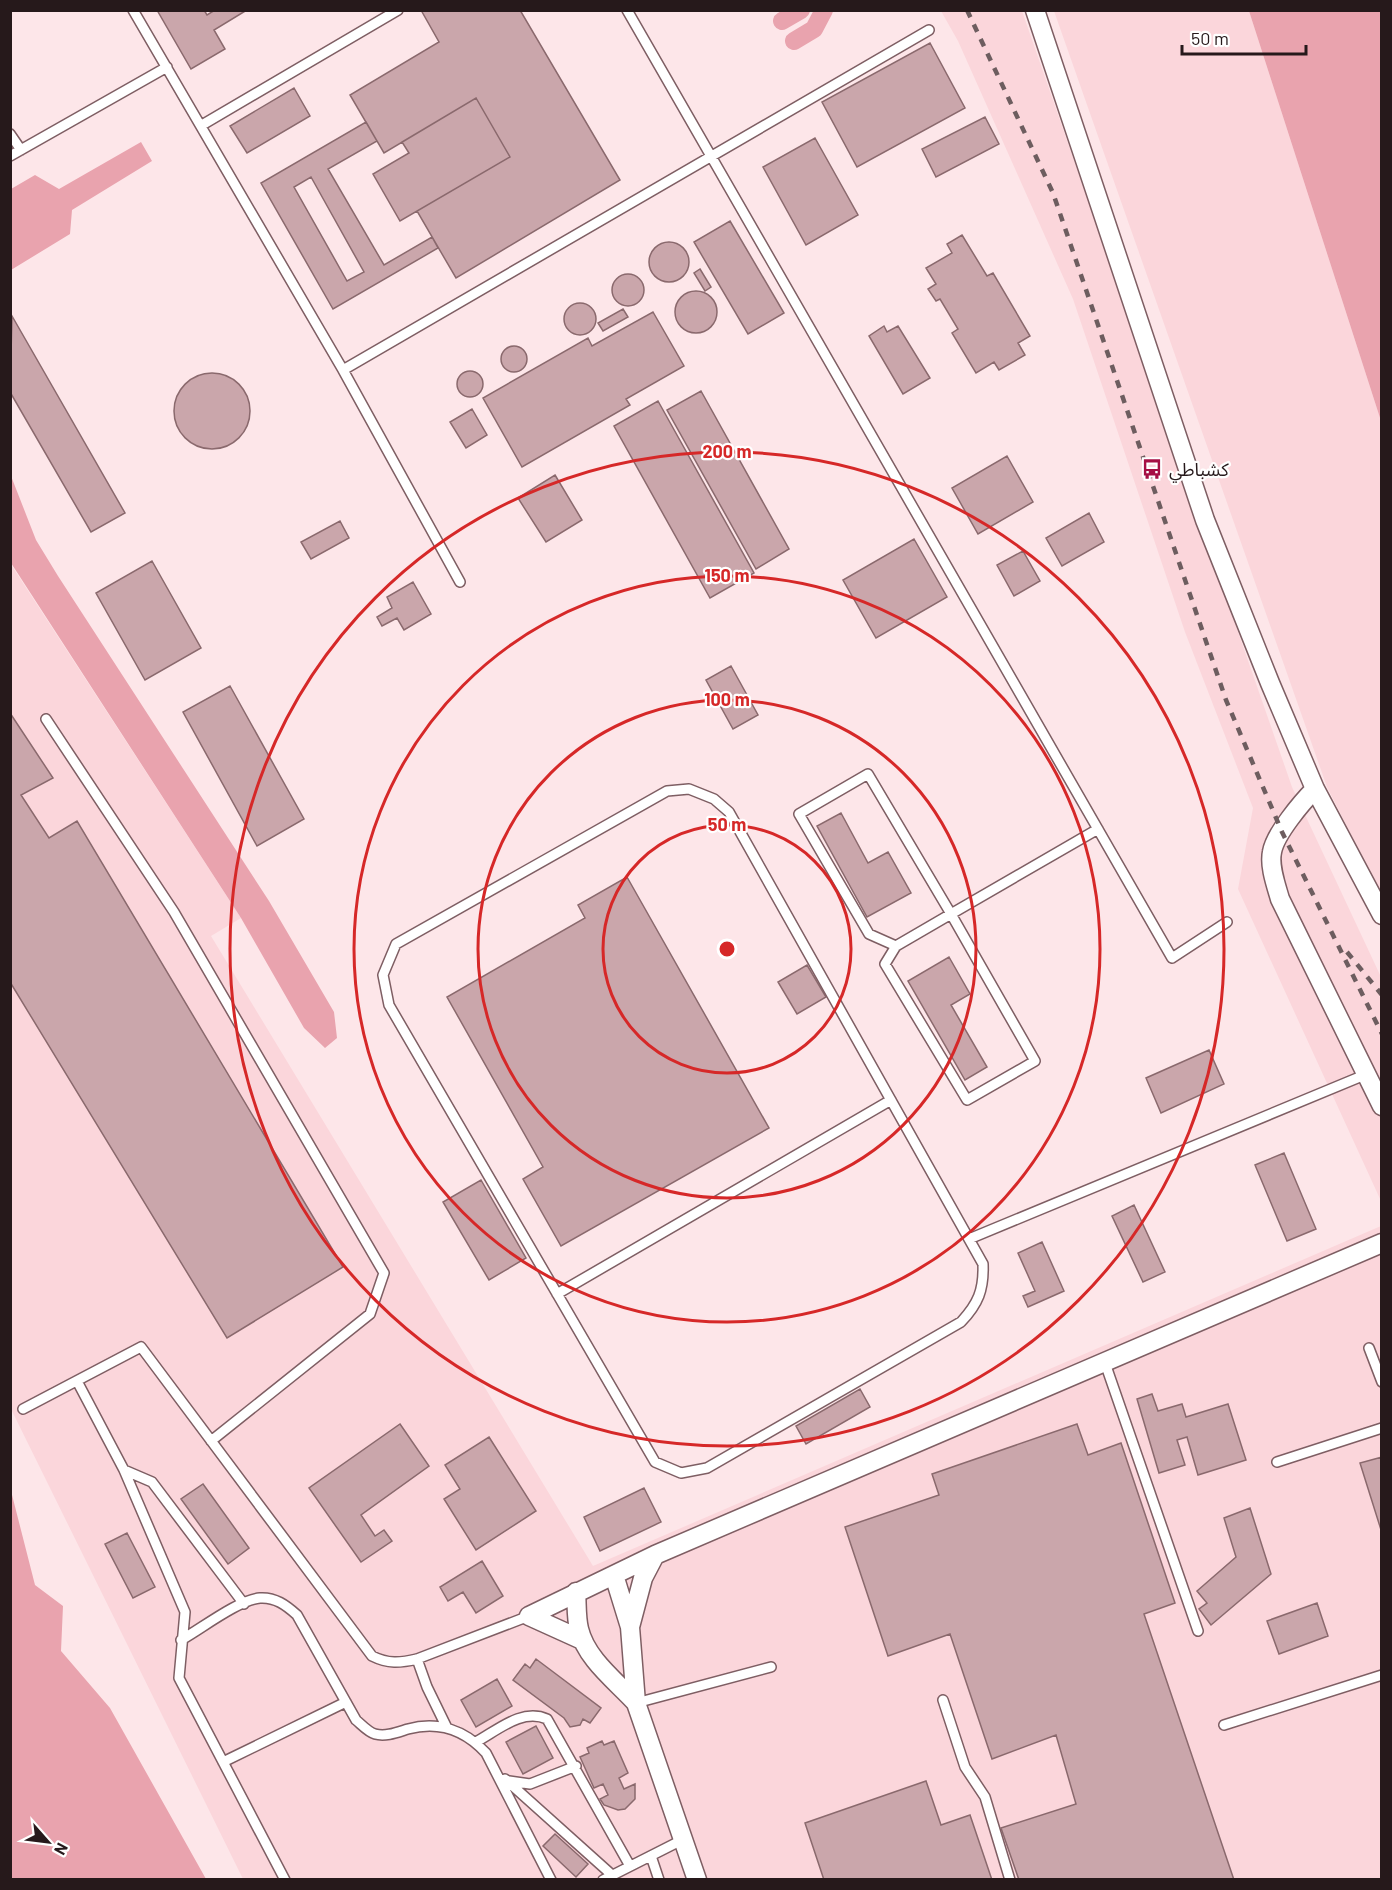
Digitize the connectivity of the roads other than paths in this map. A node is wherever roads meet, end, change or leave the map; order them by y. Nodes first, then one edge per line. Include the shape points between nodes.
1 (133, 10) edge
2 (399, 10) edge
3 (627, 10) edge
4 (1035, 10) edge
5 (929, 30) dead end
6 (167, 67) junction
7 (202, 125) junction
8 (10, 134) edge
9 (21, 150) junction
10 (10, 156) edge
11 (711, 156) junction
12 (343, 370) junction
13 (460, 582) dead end
14 (46, 719) dead end
15 (1315, 789) junction
16 (1098, 829) junction
17 (951, 914) junction
18 (1382, 915) edge
19 (1227, 922) dead end
20 (896, 946) junction
21 (1367, 1074) junction
22 (891, 1100) junction
23 (1382, 1106) edge
24 (969, 1239) junction
25 (1382, 1243) edge
26 (557, 1294) junction
27 (1369, 1348) dead end
28 (1105, 1363) junction
29 (77, 1381) junction
30 (1382, 1382) edge
31 (23, 1409) dead end
32 (1382, 1428) edge
33 (211, 1442) junction
34 (1276, 1462) dead end
35 (124, 1470) junction
36 (655, 1555) junction
37 (614, 1575) junction
38 (576, 1592) junction
39 (244, 1604) junction
40 (529, 1616) junction
41 (630, 1627) junction
42 (1198, 1631) dead end
43 (181, 1640) junction
44 (582, 1640) junction
45 (417, 1659) junction
46 (771, 1667) dead end
47 (1382, 1675) edge
48 (943, 1700) dead end
49 (346, 1702) junction
50 (636, 1703) junction
51 (1224, 1725) dead end
52 (447, 1728) junction
53 (476, 1742) junction
54 (223, 1762) junction
55 (491, 1763) junction
56 (576, 1766) junction
57 (505, 1779) junction
58 (682, 1840) junction
59 (651, 1856) junction
60 (630, 1866) junction
61 (612, 1875) junction
62 (285, 1880) edge
63 (550, 1880) edge
64 (603, 1880) edge
65 (659, 1880) edge
66 (697, 1880) edge
67 (1010, 1880) edge

1 - 6 lane
2 - 7 lane
3 - 11 lane
4 - 15 street via 1205,520
5 - 11 lane
6 - 7 lane
6 - 9 lane
7 - 12 lane
8 - 9 lane
9 - 10 lane
11 - 12 lane
11 - 16 lane
12 - 13 lane
14 - 33 lane via 174,912 384,1273 370,1314
15 - 18 street
15 - 21 street via 1300,805 1272,851 1274,877 1280,899
16 - 17 lane
16 - 19 lane via 1172,958
17 - 20 lane
17 - 20 lane via 868,774 799,814 869,934
17 - 20 lane via 1035,1061 967,1101 885,964
21 - 23 street
21 - 24 lane
22 - 24 lane
22 - 26 lane
22 - 26 lane via 729,812 714,799 689,789 668,791 396,944 383,975 389,1005
24 - 26 lane via 983,1264 984,1286 975,1307 961,1322 706,1468 681,1473 655,1462
25 - 28 street
27 - 30 lane
28 - 36 street
28 - 42 lane
29 - 31 lane
29 - 33 lane via 141,1347
29 - 35 lane
32 - 34 lane
33 - 45 lane via 372,1656 385,1662
35 - 39 lane via 152,1482
35 - 43 lane via 184,1612
36 - 37 street
36 - 41 street via 643,1578
37 - 38 street
37 - 41 street
38 - 40 street
38 - 44 street
39 - 43 lane
39 - 49 lane via 259,1598 287,1605 297,1615
40 - 44 street
40 - 45 lane
41 - 50 street
43 - 54 lane via 179,1678
44 - 50 street via 590,1654
45 - 52 lane
46 - 50 lane
47 - 51 lane
48 - 67 lane via 965,1767 985,1797
49 - 52 lane via 356,1720 375,1734 388,1735 430,1725
49 - 54 lane
50 - 58 street
52 - 53 lane
53 - 55 lane
53 - 56 lane via 525,1715 537,1714 555,1728
54 - 62 lane
55 - 57 lane
55 - 63 lane
56 - 57 lane via 530,1784
56 - 60 lane
57 - 61 lane
58 - 59 lane
58 - 66 street
59 - 60 lane
59 - 65 lane
60 - 61 lane
61 - 64 lane

